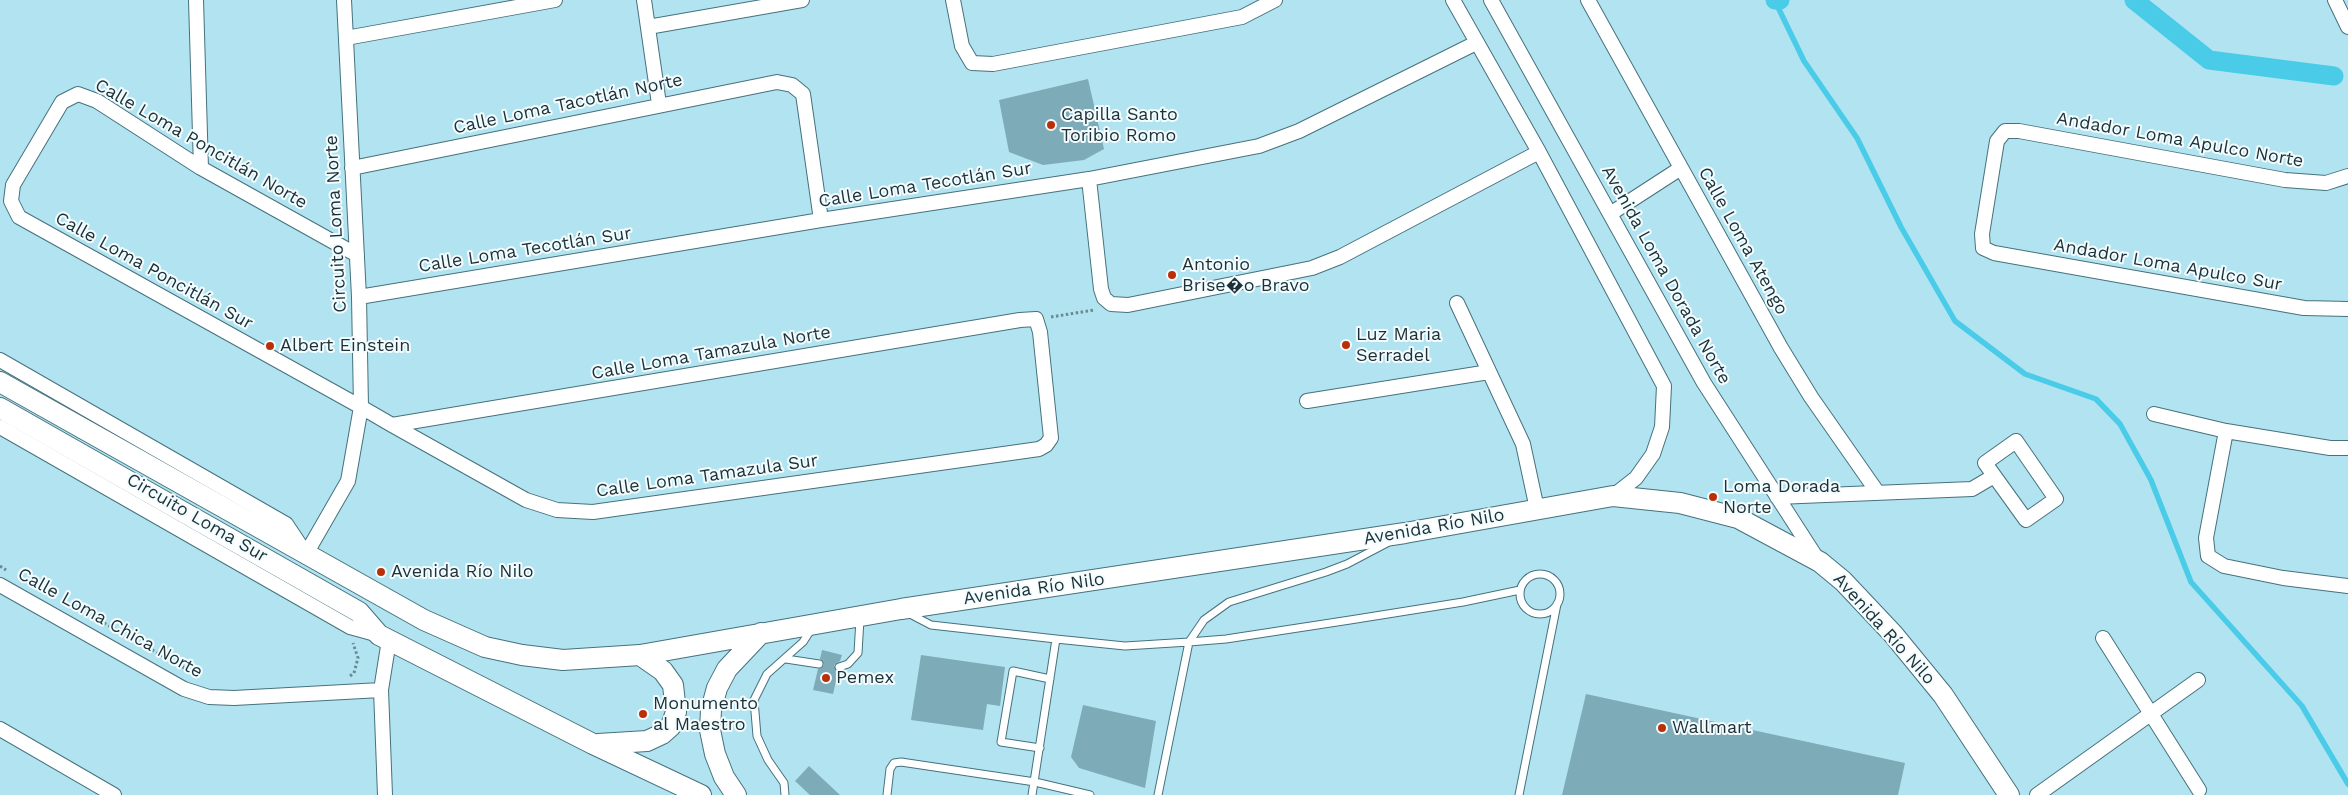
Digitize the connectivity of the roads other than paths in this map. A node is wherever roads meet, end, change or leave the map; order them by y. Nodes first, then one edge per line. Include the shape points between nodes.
1 (196, 0) edge
2 (344, 0) edge
3 (555, 0) edge
4 (644, 0) edge
5 (802, 0) edge
6 (953, 0) edge
7 (1275, 0) edge
8 (1453, 0) edge
9 (1491, 0) edge
10 (1588, 0) edge
11 (2336, 0) edge
12 (509, 4) edge
13 (648, 27) junction
14 (2348, 27) edge
15 (346, 38) junction
16 (1476, 43) junction
17 (659, 104) junction
18 (1539, 152) junction
19 (201, 168) junction
20 (352, 168) junction
21 (1681, 168) junction
22 (2348, 176) edge
23 (1089, 179) junction
24 (11, 201) joint
25 (1610, 214) junction
26 (821, 220) junction
27 (1983, 248) joint
28 (357, 255) junction
29 (359, 296) junction
30 (1457, 303) dead end
31 (2348, 309) edge
32 (0, 360) edge
33 (1489, 372) junction
34 (0, 382) edge
35 (1307, 401) dead end
36 (361, 407) junction
37 (0, 408) edge
38 (2154, 414) dead end
39 (392, 426) junction
40 (0, 427) edge
41 (2226, 430) junction
42 (1046, 445) joint
43 (2348, 448) edge
44 (1994, 476) junction
45 (1878, 493) junction
46 (1613, 496) junction
47 (1777, 497) junction
48 (1537, 509) junction
49 (1405, 533) junction
50 (306, 554) junction
51 (1820, 562) junction
52 (0, 585) edge
53 (2348, 586) edge
54 (1520, 590) junction
55 (1557, 604) junction
56 (901, 609) junction
57 (860, 616) junction
58 (814, 624) junction
59 (761, 633) junction
60 (384, 637) junction
61 (2103, 638) dead end
62 (1056, 639) junction
63 (1189, 642) junction
64 (640, 654) junction
65 (786, 659) junction
66 (819, 664) dead end
67 (839, 666) dead end
68 (1050, 678) junction
69 (2198, 680) dead end
70 (381, 690) junction
71 (2151, 714) junction
72 (0, 729) edge
73 (593, 744) junction
74 (1040, 748) junction
75 (1035, 782) junction
76 (2199, 790) dead end
77 (114, 795) edge
78 (386, 795) edge
79 (701, 795) edge
80 (736, 795) edge
81 (784, 795) edge
82 (887, 795) edge
83 (1032, 795) edge
84 (1090, 795) edge
85 (1158, 795) edge
86 (1519, 795) edge
87 (2009, 795) edge
88 (2038, 795) edge

1 - 19 street
2 - 15 street, Circuito Loma Norte
3 - 12 street
4 - 13 street
5 - 13 street
6 - 7 street via 962,46 972,63 994,64 1242,17
8 - 16 street
9 - 25 street, Avenida Loma Dorada Norte
10 - 21 street, Calle Loma Atengo
11 - 14 street
12 - 15 street
13 - 17 street
15 - 20 street, Circuito Loma Norte
16 - 18 street
16 - 23 street, Calle Loma Tecotlán Sur via 1299,131 1259,146
17 - 20 street, Calle Loma Tacotlán Norte
17 - 26 street, Calle Loma Tacotlán Norte via 777,82 792,84 804,94
18 - 23 street via 1340,257 1312,268 1128,305 1111,304 1101,289
18 - 46 street via 1664,386 1662,427 1652,454 1636,478
19 - 24 street, Calle Loma Poncitlán Norte via 97,101 78,94 62,102 13,185
19 - 28 street, Calle Loma Poncitlán Norte
20 - 28 street, Circuito Loma Norte
21 - 25 street
21 - 45 street, Calle Loma Atengo via 1806,389
22 - 27 street, Andador Loma Apulco Norte via 2326,183 2285,180 2019,131 2004,131 1998,141 1982,234
23 - 26 street, Calle Loma Tecotlán Sur
24 - 36 street, Calle Loma Poncitlán Sur via 19,217
25 - 47 street, Avenida Loma Dorada Norte via 1704,383
26 - 29 street, Calle Loma Tecotlán Sur
27 - 31 street, Andador Loma Apulco Sur via 1994,253 2304,308
28 - 29 street, Circuito Loma Norte
29 - 36 street, Circuito Loma Norte
30 - 33 street
32 - 50 street via 286,524
33 - 35 street
33 - 48 street via 1523,444
34 - 50 main road, Avenida Río Nilo
36 - 39 street, Calle Loma Poncitlán Sur
36 - 50 street, Circuito Loma Norte via 348,481
37 - 60 main road via 359,612
38 - 41 street
39 - 42 street, Calle Loma Tamazula Sur via 526,500 556,510 594,512
39 - 42 street, Calle Loma Tamazula Norte via 1036,319 1051,438
40 - 60 street, Circuito Loma Sur via 350,627
41 - 43 street via 2330,448
41 - 53 street via 2206,538 2208,556 2224,566
44 - 44 street via 2026,520 2056,499 2016,441 1985,463
44 - 45 street via 1972,489
45 - 47 street
46 - 48 main road, Avenida Río Nilo
46 - 51 main road, Avenida Río Nilo via 1680,503 1738,518
47 - 51 street, Avenida Loma Dorada Norte
48 - 49 main road, Avenida Río Nilo
49 - 56 main road, Avenida Río Nilo
49 - 63 lane via 1340,566 1229,602 1204,620
50 - 64 main road, Avenida Río Nilo via 424,620 485,647 563,660
51 - 87 main road, Avenida Río Nilo via 1874,614 1943,695
52 - 70 street, Calle Loma Chica Norte via 184,689 209,697
54 - 55 lane via 1525,608 1536,614 1548,612
54 - 55 lane via 1533,574 1547,575 1558,584 1560,597
54 - 63 lane via 1463,602
55 - 86 lane
56 - 57 main road, Avenida Río Nilo
56 - 62 lane via 930,625
57 - 58 main road, Avenida Río Nilo
57 - 67 lane via 858,653 854,660
58 - 59 main road, Avenida Río Nilo
58 - 65 lane via 803,642
59 - 64 main road, Avenida Río Nilo
59 - 80 main road via 727,669 711,710 710,730 715,754 724,778
60 - 70 street
60 - 73 main road
61 - 71 street
62 - 63 lane via 1125,646
62 - 68 lane
63 - 85 lane
64 - 73 main road via 663,671 672,685 676,712 671,726 647,742
65 - 66 lane
65 - 81 lane via 767,674 754,700 757,736 784,783
68 - 74 lane
68 - 74 lane via 1013,671 1001,742
69 - 71 street
70 - 78 street
71 - 76 street
71 - 88 street
72 - 77 street
73 - 79 main road
74 - 75 lane
75 - 82 lane via 901,762 894,763 890,769
75 - 83 lane
75 - 84 lane

